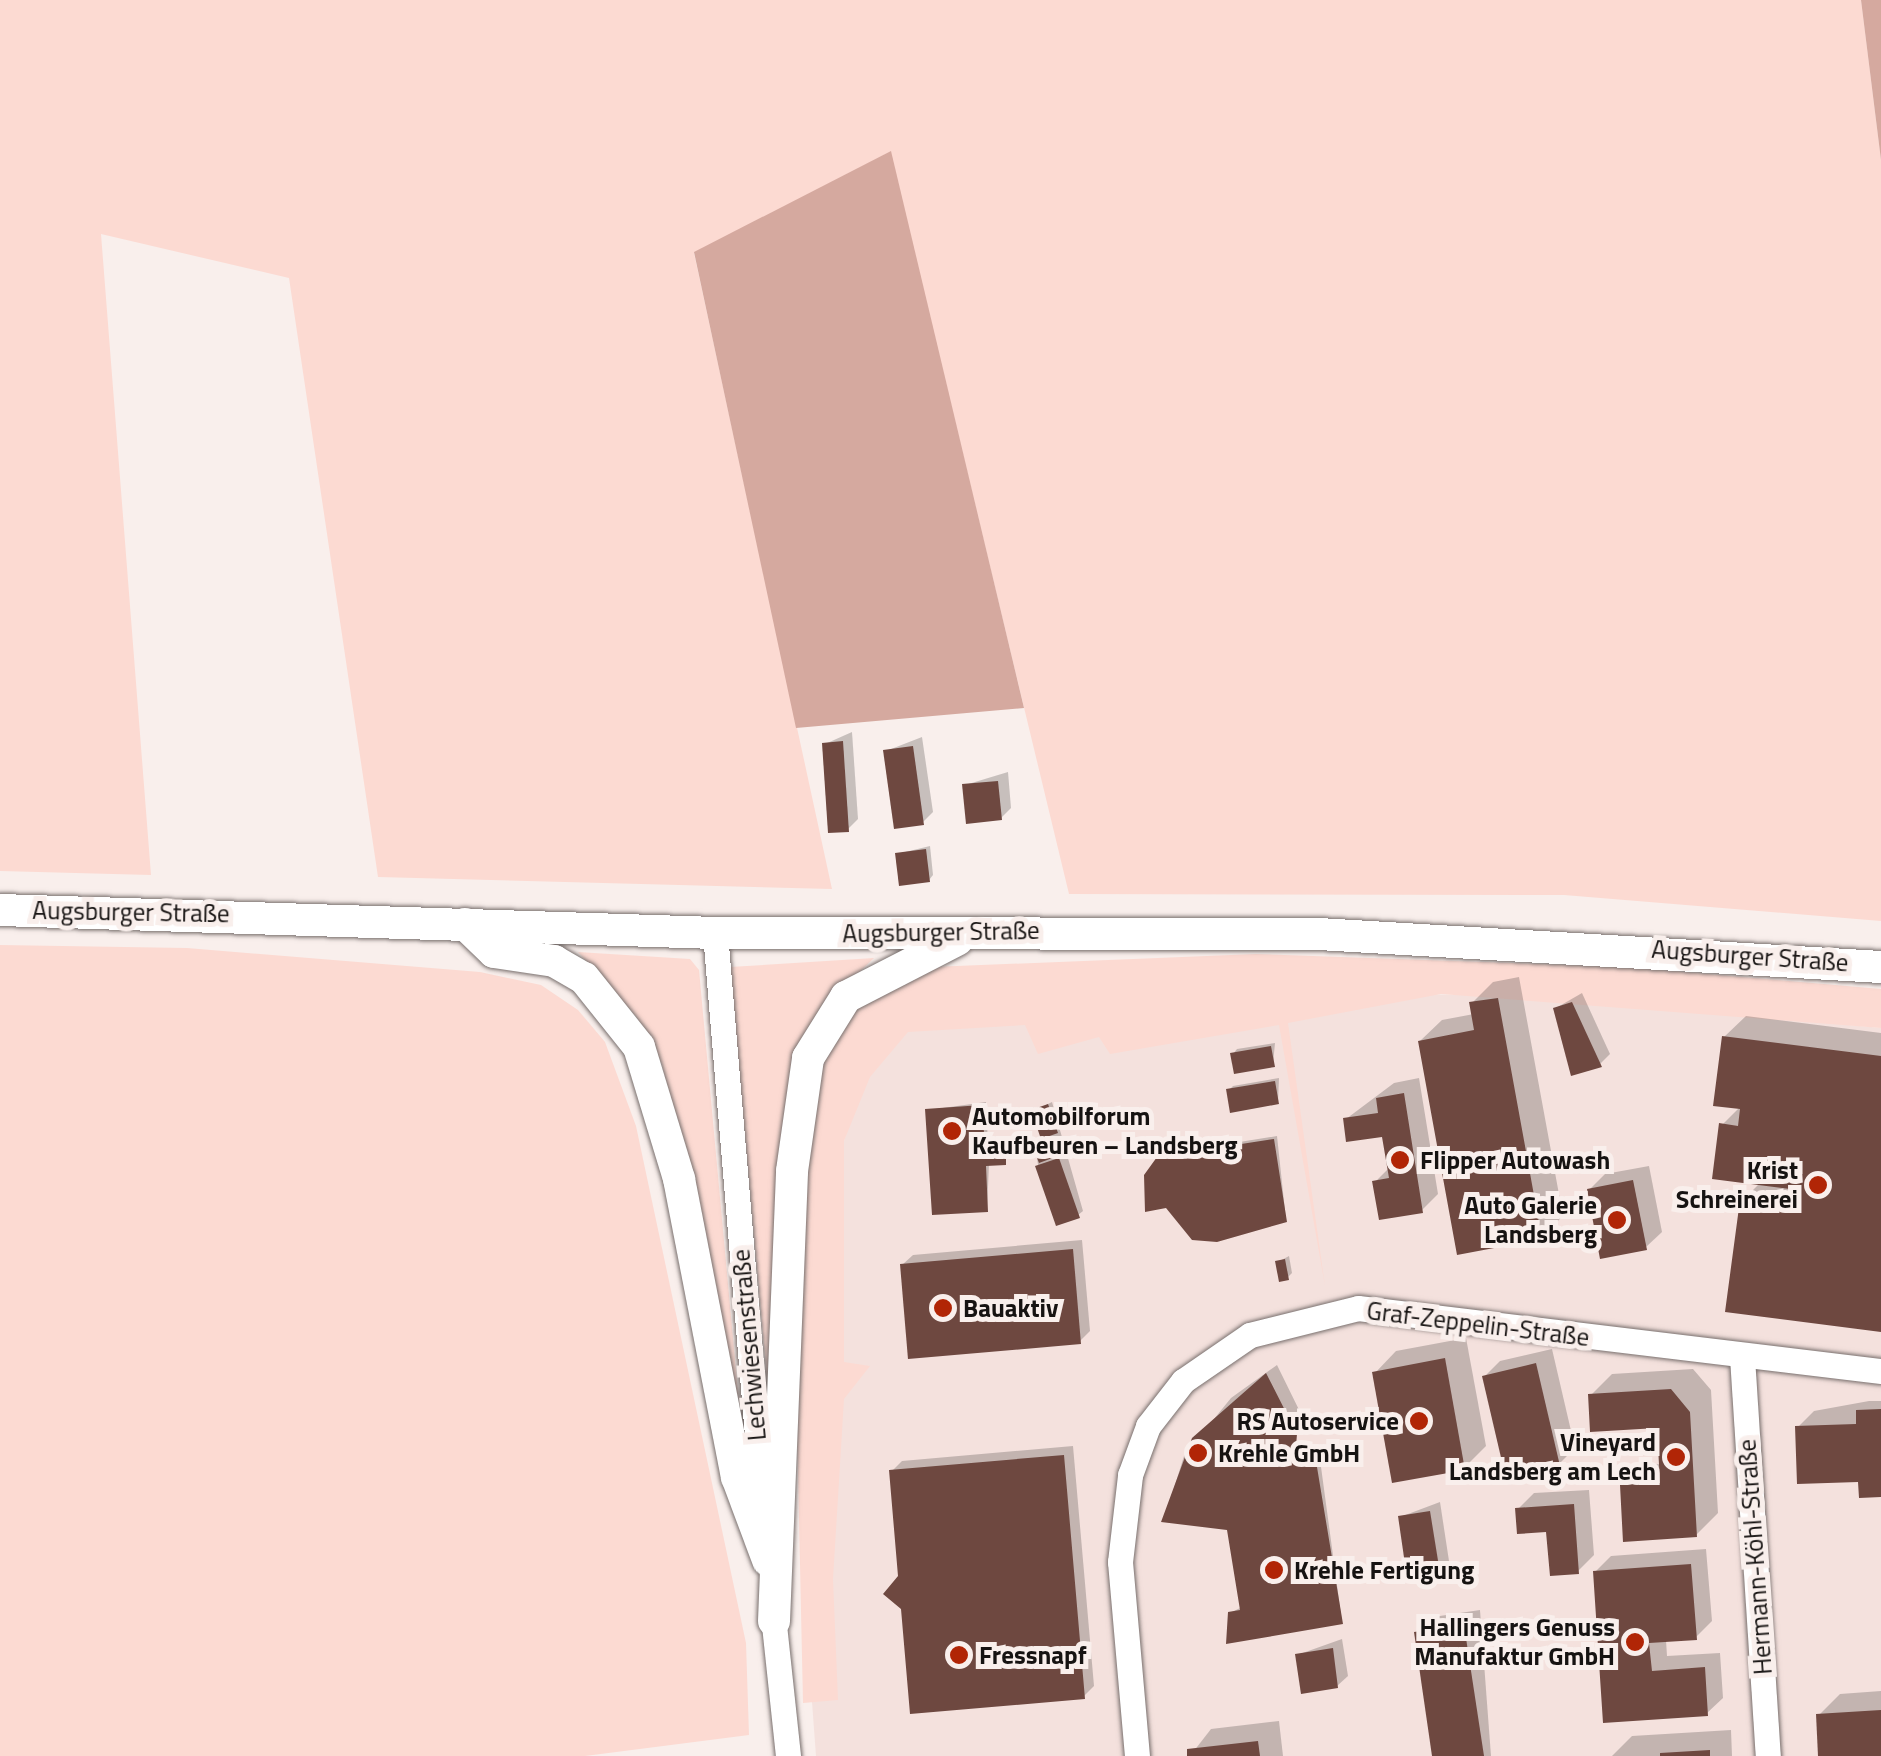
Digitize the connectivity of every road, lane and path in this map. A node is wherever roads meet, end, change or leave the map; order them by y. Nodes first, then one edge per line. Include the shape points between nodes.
1 (0, 910) edge
2 (465, 924) junction
3 (976, 932) junction
4 (715, 933) junction
5 (1881, 967) edge
6 (1742, 1358) junction
7 (1881, 1370) edge
8 (768, 1560) junction
9 (774, 1622) junction
10 (788, 1756) edge
11 (1137, 1756) edge
12 (1768, 1756) edge

1 - 2 main road, Augsburger Straße
2 - 4 main road, Augsburger Straße
2 - 8 main road via 494,952 554,961 584,978 638,1047 679,1180 737,1476
3 - 4 main road, Augsburger Straße
3 - 5 main road, Augsburger Straße via 1542,941
3 - 9 main road via 846,997 808,1058 792,1171
4 - 8 street, Lechwiesenstraße
6 - 7 street, Graf-Zeppelin-Straße
6 - 11 street, Graf-Zeppelin-Straße via 1358,1308 1318,1314 1218,1353 1148,1426 1120,1519
6 - 12 street, Hermann-Köhl-Straße
8 - 9 street, Lechwiesenstraße
9 - 10 street, Lechwiesenstraße

